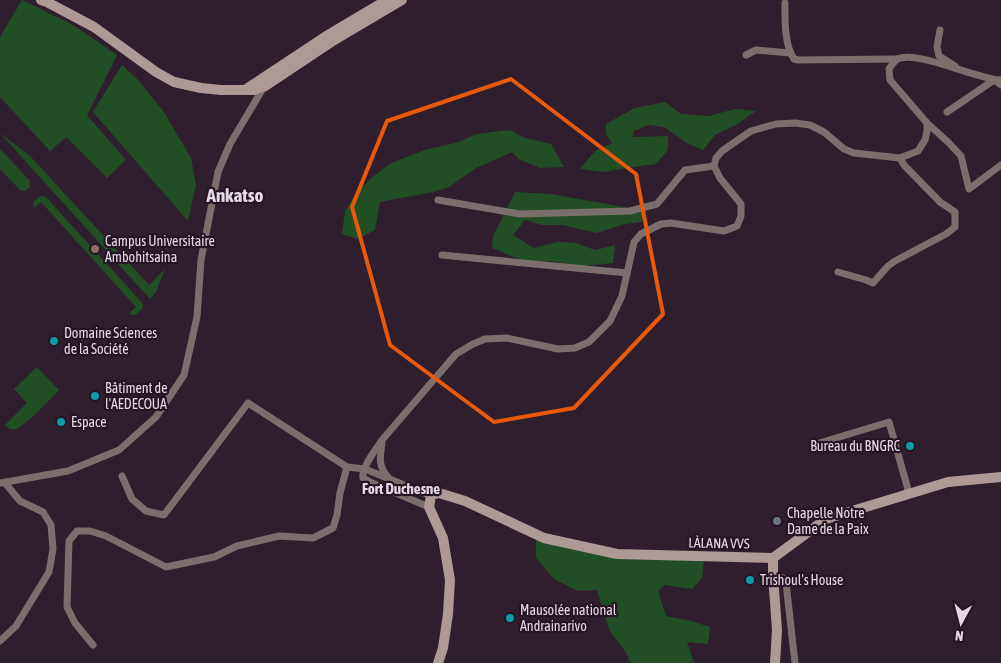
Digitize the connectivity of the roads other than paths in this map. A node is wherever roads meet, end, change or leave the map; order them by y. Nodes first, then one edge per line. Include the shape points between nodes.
1 (41, 0) edge
2 (387, 0) edge
3 (402, 0) edge
4 (785, 3) dead end
5 (940, 30) dead end
6 (790, 53) junction
7 (746, 55) dead end
8 (897, 59) junction
9 (959, 69) junction
10 (272, 72) junction
11 (998, 80) edge
12 (265, 86) junction
13 (1001, 86) edge
14 (244, 90) junction
15 (947, 112) dead end
16 (927, 122) junction
17 (900, 158) junction
18 (1001, 165) edge
19 (714, 166) junction
20 (438, 200) dead end
21 (442, 255) dead end
22 (838, 272) dead end
23 (627, 273) junction
24 (382, 440) junction
25 (816, 444) dead end
26 (347, 466) junction
27 (365, 469) junction
28 (122, 476) dead end
29 (1001, 477) edge
30 (390, 479) junction
31 (2, 483) edge
32 (910, 493) junction
33 (431, 496) junction
34 (429, 507) junction
35 (773, 558) junction
36 (773, 575) junction
37 (0, 641) edge
38 (93, 645) dead end
39 (438, 663) edge
40 (775, 663) edge
41 (796, 663) edge

1 - 14 main road via 94,27 174,82 201,88
2 - 10 main road
3 - 12 main road
4 - 6 street
5 - 9 street via 939,56
6 - 7 street via 756,50
6 - 8 street via 798,60
8 - 9 street via 912,57
8 - 16 street via 889,69 890,80
9 - 11 street
10 - 12 street
10 - 14 main road
11 - 13 street
11 - 15 street
12 - 14 main road
12 - 31 street via 230,144 218,172 201,260 197,318 184,375 156,417 119,450 68,472
16 - 17 street via 925,140 918,151
16 - 18 street via 961,156 969,189
17 - 19 street via 854,153 824,132 810,125 795,123 751,131 722,151
17 - 22 street via 940,202 954,212 955,227 895,261 873,284
19 - 20 street via 685,170 657,204 630,211 520,214
19 - 23 street via 741,204 737,226 724,231 661,224 641,234 634,242
21 - 23 street
23 - 24 street via 622,296 610,321 589,342 575,348 558,349 507,338 473,344 456,354
24 - 27 street
24 - 30 street via 381,467
25 - 32 street via 889,422
26 - 27 street
26 - 28 street via 248,403 164,514 146,511 132,499
26 - 38 street via 333,528 313,538 279,536 237,546 214,557 166,567 106,536 78,531 68,541 67,606 75,623
27 - 30 street
27 - 34 street via 363,478
29 - 32 main road via 948,482
30 - 33 street
31 - 37 street via 20,500 43,512 51,525 53,549 49,572 16,626
32 - 35 main road via 826,519
33 - 34 main road
33 - 35 main road, LÀLANA VVS via 439,493 465,501 544,538 617,554
34 - 39 main road via 443,538 450,580 448,614
35 - 36 main road
36 - 40 main road via 777,630
36 - 41 street via 783,578 786,583

